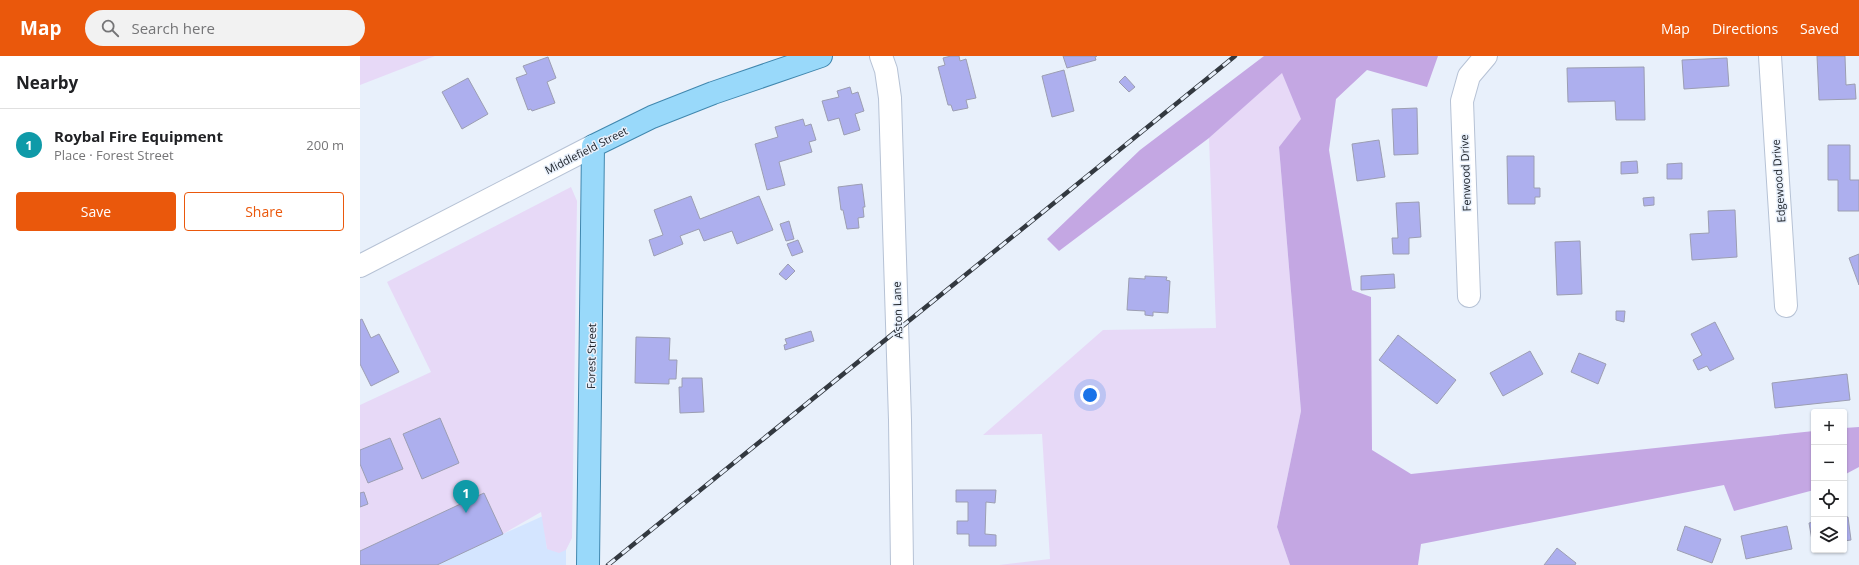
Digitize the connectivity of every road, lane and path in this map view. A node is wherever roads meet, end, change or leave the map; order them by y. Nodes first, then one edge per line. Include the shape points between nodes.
1 (821, 56) edge
2 (881, 56) edge
3 (1486, 56) edge
4 (1770, 56) edge
5 (593, 146) junction
6 (360, 266) edge
7 (1469, 296) dead end
8 (1786, 306) dead end
9 (588, 565) edge
10 (902, 565) edge

1 - 5 main road, Middlefield Street via 659,114
2 - 10 street, Aston Lane via 890,98
3 - 7 street, Fenwood Drive via 1468,76 1462,101
4 - 8 street, Edgewood Drive
5 - 6 street, Middlefield Street
5 - 9 main road, Forest Street

